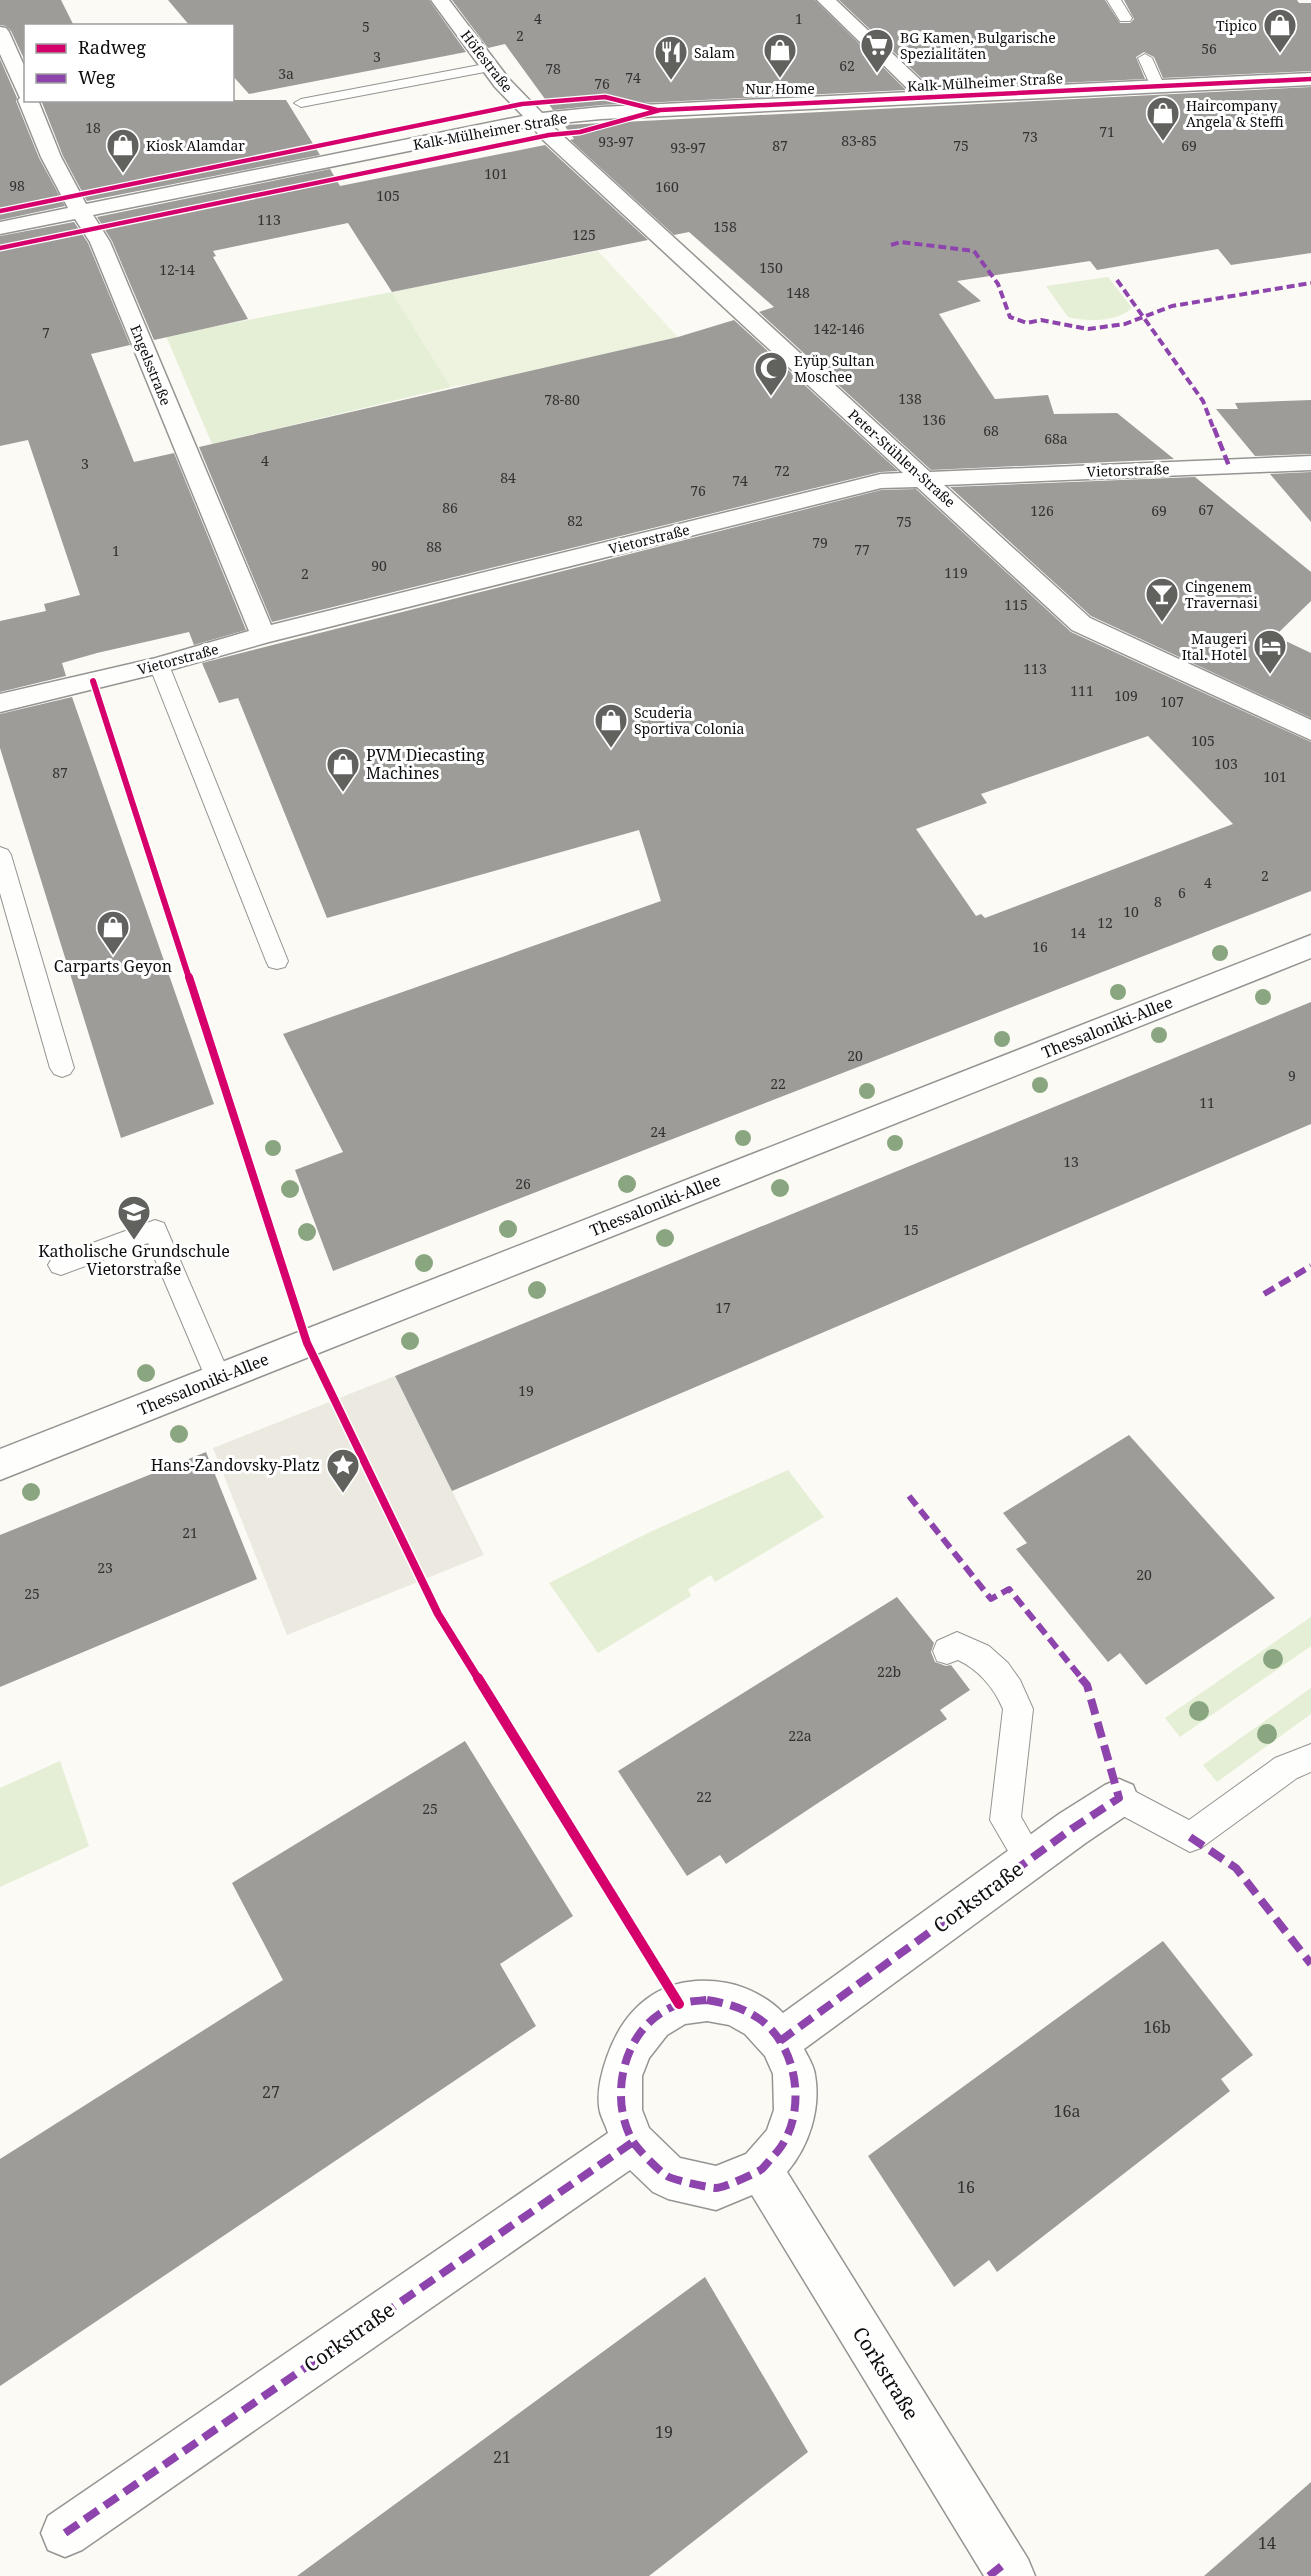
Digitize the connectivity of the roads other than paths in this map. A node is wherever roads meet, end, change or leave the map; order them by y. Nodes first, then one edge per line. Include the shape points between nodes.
1 (440, 0) edge
2 (826, 0) edge
3 (1114, 0) edge
4 (1125, 18) dead end
5 (0, 32) edge
6 (1145, 58) dead end
7 (490, 67) junction
8 (1311, 79) edge
9 (1158, 87) junction
10 (24, 89) edge
11 (928, 98) junction
12 (29, 102) edge
13 (301, 103) dead end
14 (537, 119) junction
15 (81, 212) junction
16 (0, 228) edge
17 (1311, 463) edge
18 (925, 479) junction
19 (263, 636) junction
20 (159, 665) junction
21 (0, 703) edge
22 (1311, 731) edge
23 (0, 855) edge
24 (1311, 946) edge
25 (277, 961) dead end
26 (62, 1068) dead end
27 (61, 1265) dead end
28 (218, 1378) junction
29 (0, 1466) edge
30 (947, 1652) dead end
31 (1311, 1758) edge
32 (1119, 1798) joint
33 (1030, 1859) junction
34 (780, 2042) junction
35 (633, 2142) junction
36 (761, 2170) junction
37 (65, 2533) dead end
38 (1011, 2576) edge

1 - 7 street, Höfestraße
2 - 11 street
3 - 4 lane
5 - 10 street
6 - 9 lane
7 - 13 lane
7 - 14 street, Höfestraße
8 - 9 street, Kalk-Mülheimer Straße
9 - 11 street, Kalk-Mülheimer Straße
11 - 14 street, Kalk-Mülheimer Straße
12 - 15 street, Engelsstraße via 51,157
14 - 15 street, Kalk-Mülheimer Straße
14 - 18 street, Peter-Stühlen-Straße via 549,135
15 - 16 street, Kalk-Mülheimer Straße
15 - 19 street, Engelsstraße via 100,242
17 - 18 street, Vietorstraße
18 - 19 street, Vietorstraße via 881,481
18 - 22 street, Peter-Stühlen-Straße via 1081,624
19 - 20 street, Vietorstraße
20 - 21 street, Vietorstraße
20 - 25 lane
23 - 26 lane
24 - 28 street, Thessaloniki-Allee
27 - 28 lane via 155,1230
28 - 29 street, Thessaloniki-Allee
30 - 33 lane via 957,1645 979,1656 998,1673 1018,1709 1005,1820
31 - 32 lane via 1286,1768 1190,1837
32 - 33 street, Corkstraße
33 - 34 street, Corkstraße
34 - 35 street via 760,2019 735,2005 707,2000 679,2004 652,2020 632,2045 621,2076 621,2110
34 - 36 street via 794,2074 795,2110 784,2143
35 - 36 street via 668,2177 716,2188
35 - 37 street, Corkstraße
36 - 38 street, Corkstraße

